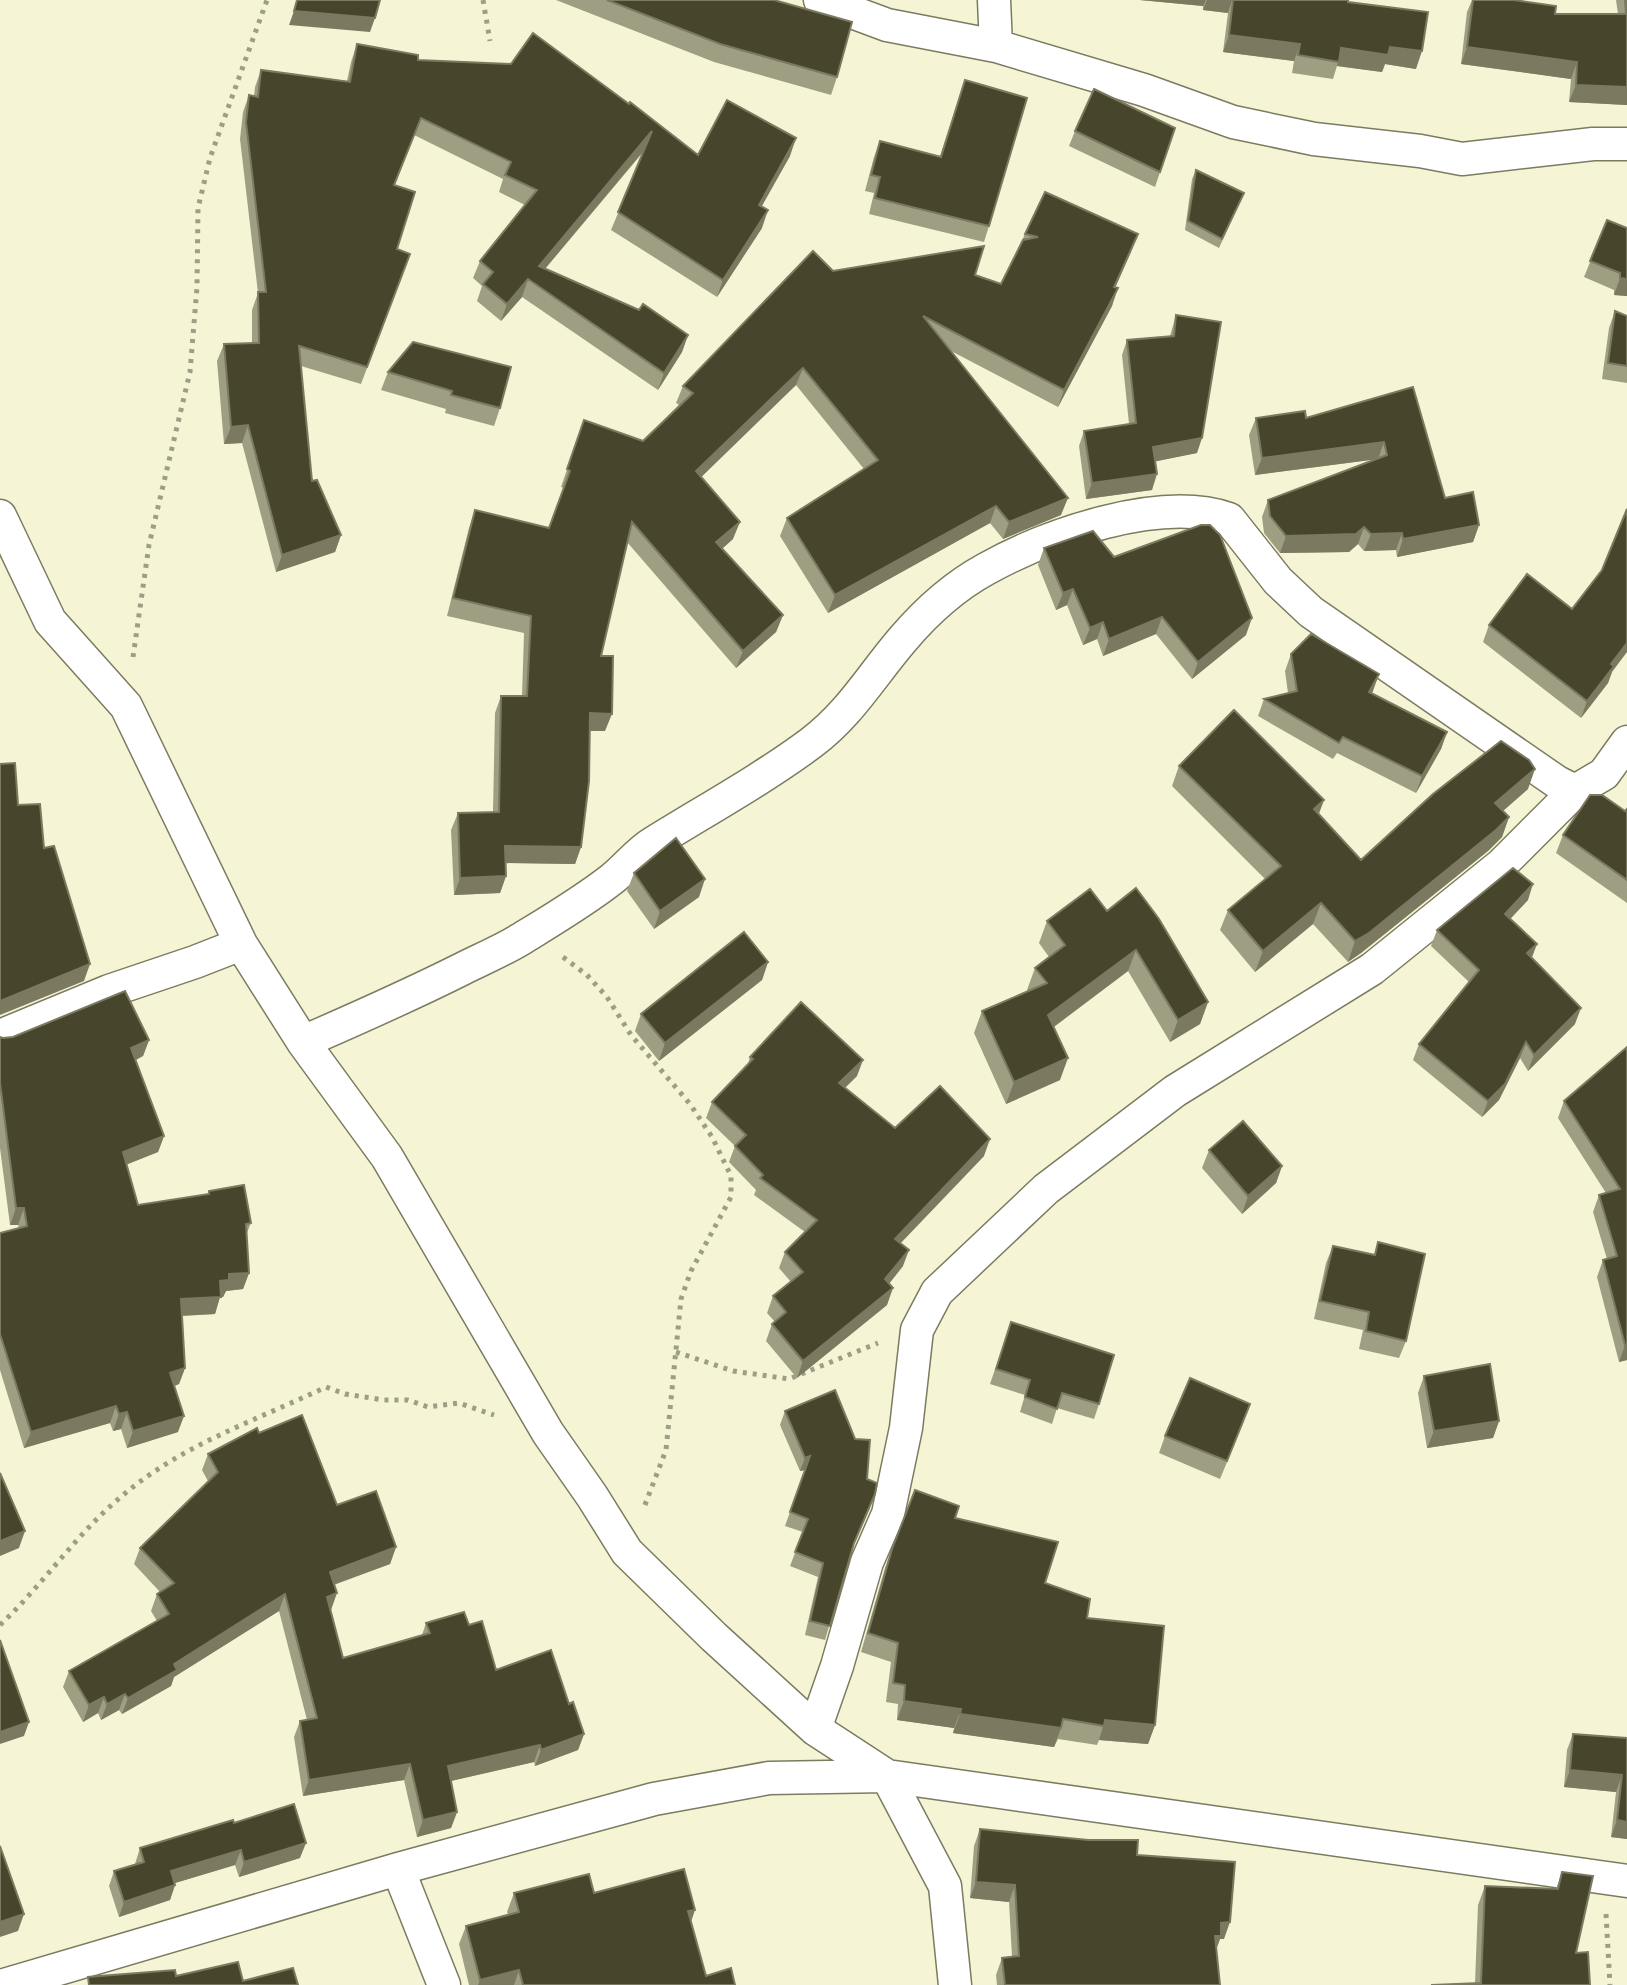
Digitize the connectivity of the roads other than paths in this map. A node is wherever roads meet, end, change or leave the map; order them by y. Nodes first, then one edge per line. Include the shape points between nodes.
1 (820, 0) edge
2 (994, 0) edge
3 (996, 46) junction
4 (1627, 144) edge
5 (0, 516) edge
6 (1627, 742) edge
7 (1575, 791) junction
8 (241, 944) junction
9 (0, 1036) edge
10 (303, 1042) junction
11 (815, 1729) junction
12 (887, 1776) junction
13 (398, 1869) junction
14 (1621, 1881) edge
15 (4, 1985) edge
16 (444, 1985) edge
17 (955, 1985) edge

1 - 3 street via 887,25
2 - 3 street
3 - 4 street via 1233,122 1314,139 1462,159
5 - 8 street via 50,621 126,706
6 - 7 street via 1604,774
7 - 10 street via 1311,612 1278,581 1229,519 1183,514 1124,518 1029,547 982,571 903,638 853,706 813,742 650,845 612,879 518,941
7 - 11 street via 1501,865 1372,969 1175,1091 1046,1189 937,1292 917,1330 906,1428 888,1514 867,1562
8 - 9 street
8 - 10 street
10 - 11 street via 387,1157 548,1433 627,1552
11 - 12 street
12 - 13 street via 769,1778 668,1796
12 - 14 street
12 - 17 street via 945,1886
13 - 15 street
13 - 16 street

